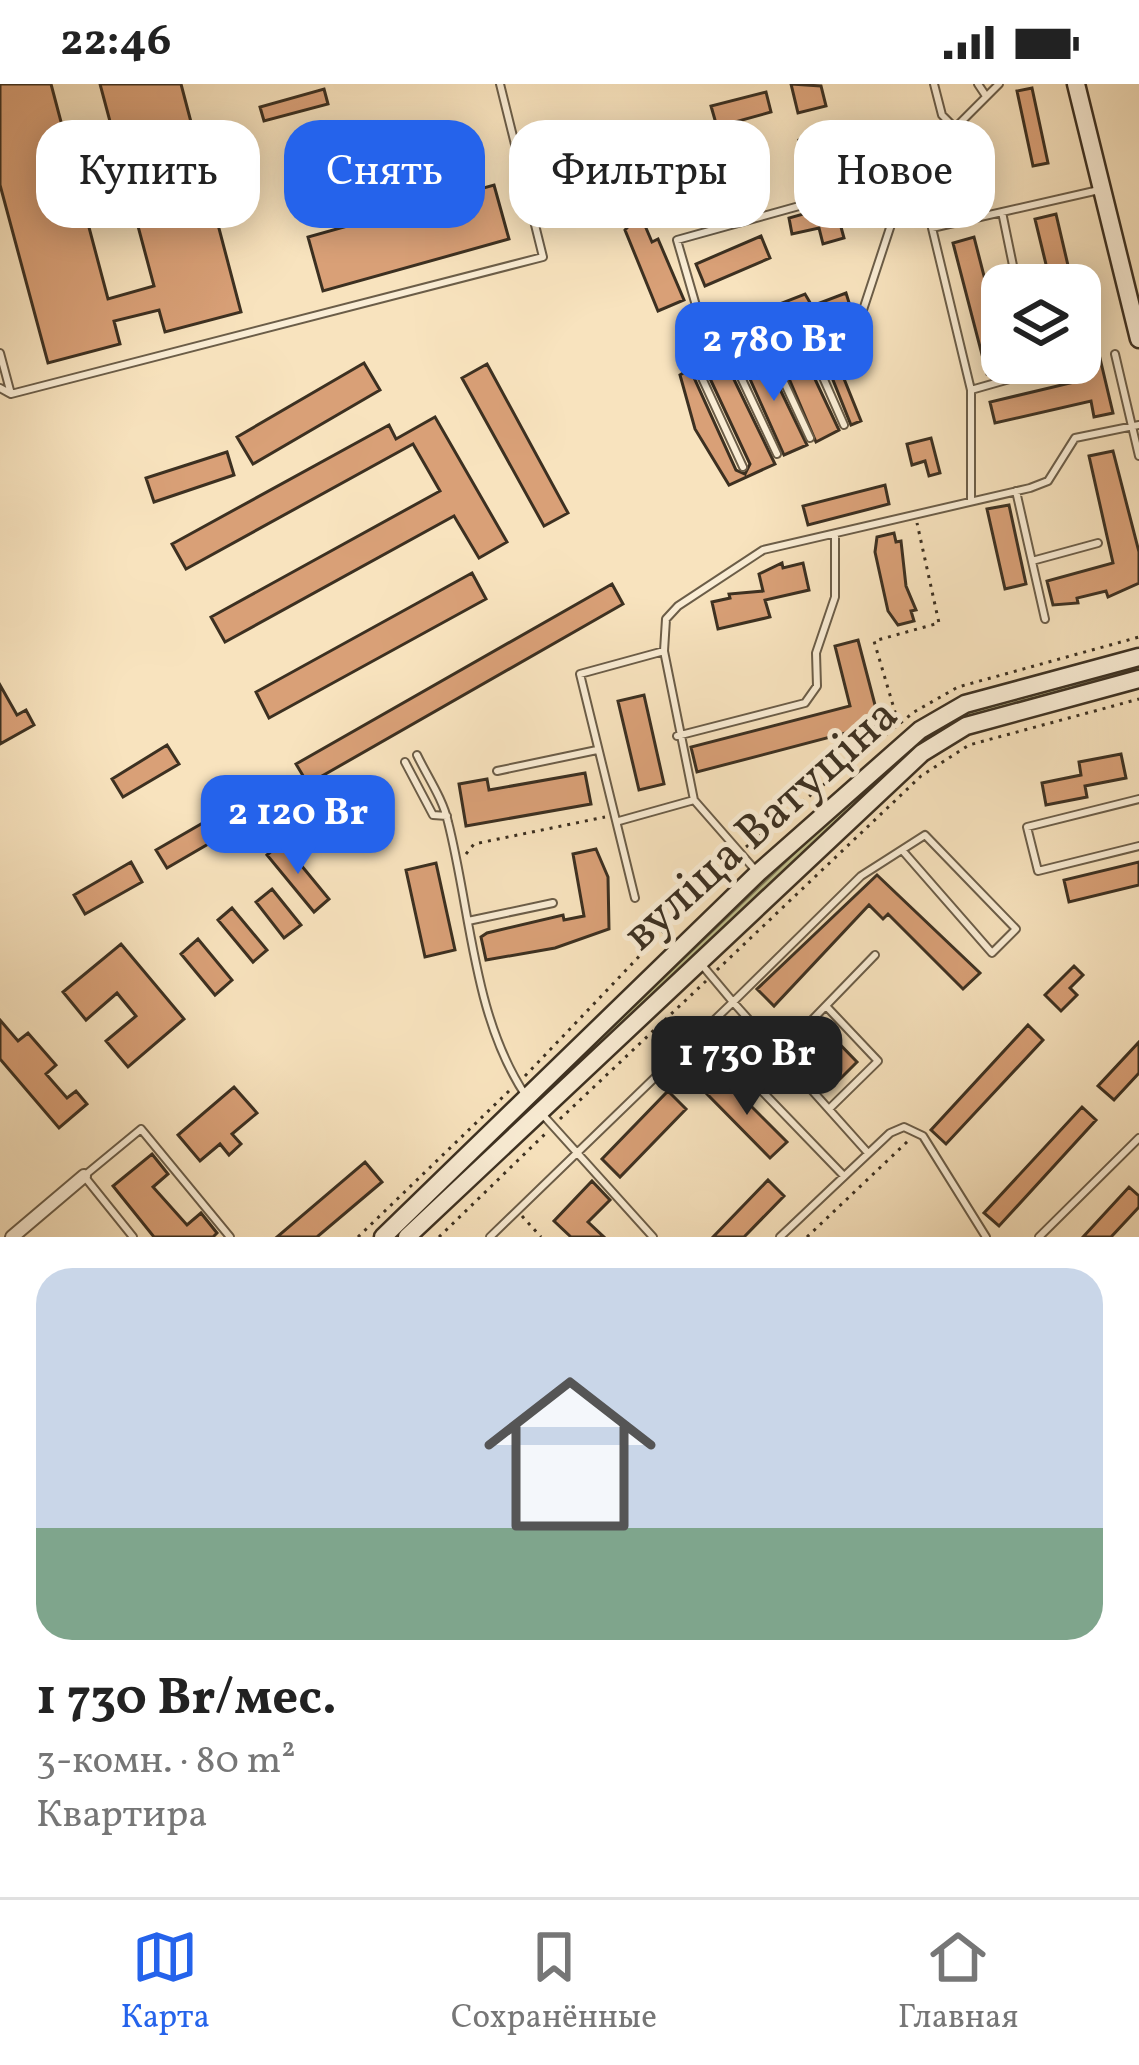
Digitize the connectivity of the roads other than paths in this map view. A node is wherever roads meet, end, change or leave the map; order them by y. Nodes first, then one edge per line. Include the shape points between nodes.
1 (500, 84) edge
2 (934, 84) edge
3 (977, 84) edge
4 (999, 84) edge
5 (1076, 84) edge
6 (986, 96) junction
7 (947, 120) edge
8 (960, 120) edge
9 (1102, 189) junction
10 (794, 207) edge
11 (1003, 212) junction
12 (890, 228) edge
13 (1013, 264) edge
14 (728, 307) dead end
15 (697, 309) dead end
16 (803, 332) junction
17 (1139, 339) edge
18 (766, 343) junction
19 (746, 350) junction
20 (0, 353) edge
21 (730, 354) junction
22 (1115, 354) dead end
23 (992, 384) edge
24 (0, 388) edge
25 (971, 390) junction
26 (10, 394) junction
27 (844, 425) dead end
28 (1136, 425) edge
29 (810, 438) dead end
30 (777, 454) dead end
31 (1139, 456) edge
32 (742, 467) dead end
33 (1016, 491) junction
34 (971, 502) junction
35 (835, 533) junction
36 (1098, 543) dead end
37 (1031, 561) junction
38 (1045, 619) dead end
39 (664, 651) junction
40 (1139, 657) edge
41 (1139, 680) edge
42 (677, 736) junction
43 (597, 750) junction
44 (417, 755) dead end
45 (405, 762) dead end
46 (497, 771) dead end
47 (1139, 799) edge
48 (694, 800) junction
49 (447, 816) junction
50 (618, 817) junction
51 (1139, 846) edge
52 (902, 850) junction
53 (758, 873) junction
54 (635, 898) dead end
55 (553, 903) dead end
56 (468, 921) junction
57 (875, 955) dead end
58 (705, 969) junction
59 (734, 1002) junction
60 (826, 1006) junction
61 (703, 1030) junction
62 (780, 1053) junction
63 (829, 1109) junction
64 (540, 1112) junction
65 (1139, 1138) edge
66 (577, 1152) junction
67 (868, 1153) junction
68 (85, 1176) junction
69 (844, 1176) junction
70 (12, 1237) edge
71 (133, 1237) edge
72 (230, 1237) edge
73 (383, 1237) edge
74 (406, 1237) edge
75 (490, 1237) edge
76 (652, 1237) edge
77 (780, 1237) edge
78 (986, 1237) edge
79 (1040, 1237) edge

1 - 26 lane via 542,257
2 - 7 lane
3 - 6 lane
4 - 6 lane
5 - 9 street
6 - 8 lane
9 - 11 lane
9 - 17 street
10 - 15 lane via 677,240
11 - 13 lane
11 - 25 lane via 932,228
12 - 16 lane via 862,313
14 - 19 lane
16 - 18 lane
16 - 27 lane
18 - 19 lane
18 - 29 lane
19 - 21 lane
20 - 26 lane
21 - 30 lane
21 - 32 lane via 696,365
22 - 28 lane
23 - 25 lane
24 - 26 lane
25 - 34 lane
28 - 31 lane
28 - 33 lane via 1075,438 1048,481
33 - 34 lane
33 - 37 lane
34 - 35 lane
35 - 39 lane via 763,550 678,606 666,619
35 - 42 lane via 835,597 816,653 817,686 805,704
36 - 37 lane
37 - 38 lane
39 - 42 lane
39 - 43 lane via 580,674
40 - 53 street, вуліца Ватуціна via 964,704 920,730
41 - 58 street, вуліца Ватуціна via 967,726 922,753
42 - 48 lane
43 - 46 lane
43 - 50 lane
44 - 49 lane
45 - 49 lane via 433,815
47 - 51 lane via 1027,827 1038,871
48 - 50 lane
48 - 53 lane
49 - 56 lane
50 - 54 lane
52 - 52 lane via 925,835 1016,929 992,952
52 - 59 lane via 861,876
53 - 64 street, вуліца Ватуціна
55 - 56 lane
56 - 64 lane via 505,1066
57 - 60 lane
58 - 59 lane
58 - 64 street, вуліца Ватуціна
59 - 61 lane
59 - 62 lane
60 - 62 lane
60 - 63 lane via 878,1061
61 - 66 lane
61 - 69 lane
62 - 63 lane
63 - 67 lane
64 - 66 lane
64 - 73 street, вуліца Ватуціна
64 - 74 street, вуліца Ватуціна
65 - 79 lane
66 - 75 lane
66 - 76 lane
67 - 69 lane
67 - 78 lane via 896,1129 918,1131
68 - 70 street
68 - 71 lane
68 - 72 lane via 141,1129
69 - 77 lane

